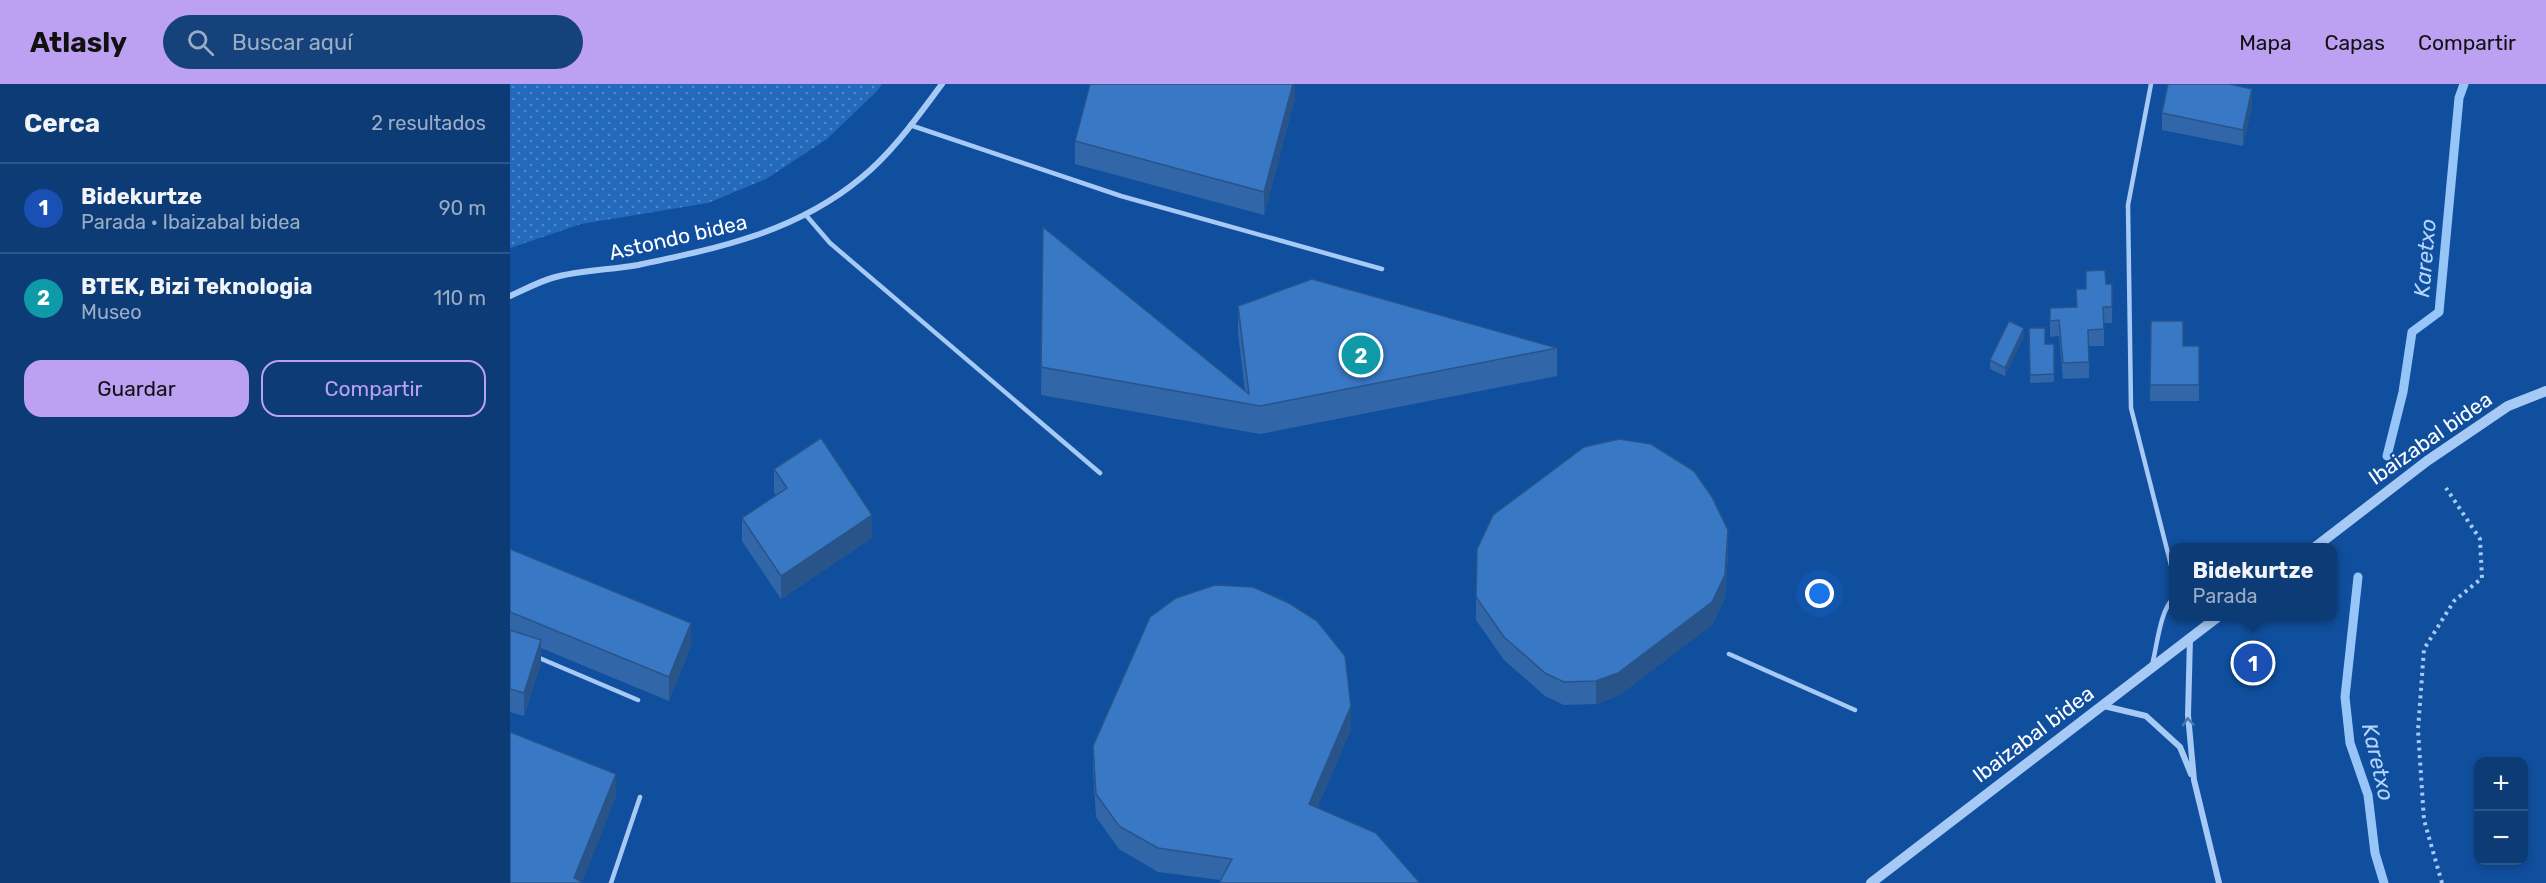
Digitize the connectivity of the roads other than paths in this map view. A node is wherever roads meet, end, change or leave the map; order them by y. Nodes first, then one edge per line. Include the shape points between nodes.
1 (942, 84) edge
2 (2151, 84) edge
3 (910, 125) junction
4 (805, 214) junction
5 (1382, 269) dead end
6 (510, 296) edge
7 (2546, 391) edge
8 (1100, 473) dead end
9 (2321, 543) edge
10 (2169, 557) edge
11 (2169, 605) edge
12 (2212, 621) edge
13 (2190, 638) junction
14 (531, 654) edge
15 (1729, 654) dead end
16 (2151, 667) junction
17 (638, 699) dead end
18 (2102, 705) junction
19 (1855, 710) dead end
20 (2193, 780) junction
21 (640, 797) dead end
22 (611, 883) edge
23 (1871, 883) edge
24 (2219, 883) edge

1 - 3 street, Astondo bidea
2 - 10 lane via 2128,205 2131,408
3 - 4 street, Astondo bidea via 862,177
3 - 5 lane via 1120,196
4 - 6 street, Astondo bidea via 768,232 719,248 552,278
4 - 8 lane via 830,243
7 - 9 street, Ibaizabal bidea via 2508,406
11 - 16 lane via 2162,614
12 - 13 street, Ibaizabal bidea
13 - 16 street, Ibaizabal bidea
20 -> 13 street via 2188,715
14 - 17 lane
15 - 19 lane
16 - 18 street, Ibaizabal bidea
18 - 20 street via 2146,716 2180,747
18 - 23 street, Ibaizabal bidea
20 - 24 street
21 - 22 lane

